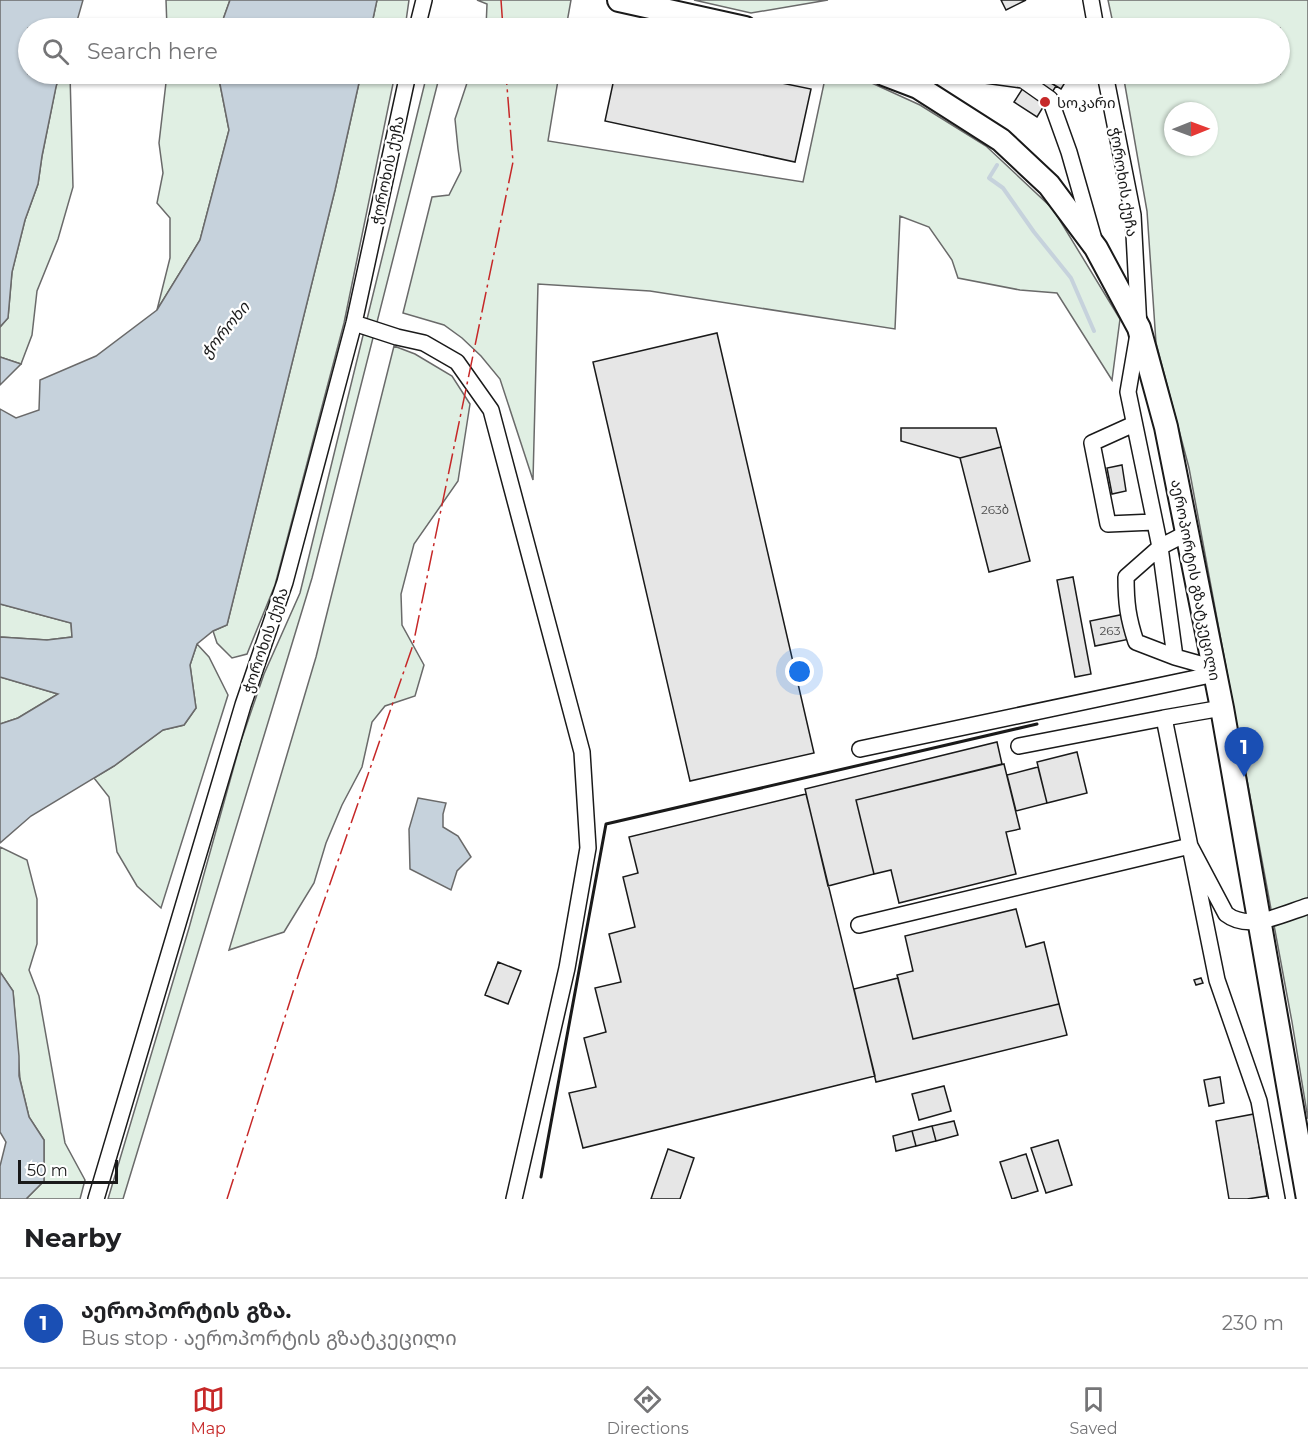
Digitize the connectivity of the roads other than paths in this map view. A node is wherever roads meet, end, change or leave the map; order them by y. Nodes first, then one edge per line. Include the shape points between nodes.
1 (424, 0) edge
2 (619, 0) edge
3 (1091, 0) edge
4 (420, 18) edge
5 (700, 18) edge
6 (1094, 18) edge
7 (406, 84) edge
8 (910, 84) edge
9 (1029, 84) edge
10 (1107, 84) edge
11 (1096, 248) junction
12 (354, 323) junction
13 (1139, 328) junction
14 (1134, 424) junction
15 (1154, 522) junction
16 (1187, 533) junction
17 (1160, 547) junction
18 (1175, 657) junction
19 (1214, 671) junction
20 (1222, 708) junction
21 (1164, 718) junction
22 (1019, 746) dead end
23 (860, 749) dead end
24 (1190, 846) junction
25 (1308, 906) edge
26 (1258, 922) junction
27 (859, 925) dead end
28 (96, 1199) edge
29 (514, 1199) edge
30 (1277, 1199) edge
31 (1308, 1199) edge

1 - 4 street
2 - 5 highway
3 - 6 street
7 - 12 street, ჭოროხის ქუჩა
8 - 11 highway, აეროპორტის გზატკეცილი via 1000,140 1049,185
9 - 11 street via 1050,99
10 - 13 street, ჭოროხის ქუჩა via 1133,215
11 - 13 highway, აეროპორტის გზატკეცილი
12 - 28 street, ჭოროხის ქუჩა via 285,582 243,705
12 - 29 street via 424,343 457,362 491,410 582,752 588,848 567,968
13 - 14 street, ჭოროხის ქუჩა via 1128,392
13 - 16 highway, აეროპორტის გზატკეცილი via 1166,427
14 - 15 street, ჭოროხის ქუჩა
14 - 15 street via 1092,443 1108,524
15 - 17 street, ჭოროხის ქუჩა
16 - 17 street
16 - 19 highway, აეროპორტის გზატკეცილი
17 - 18 street, ჭოროხის ქუჩა
17 - 18 street via 1126,577 1126,601 1137,642
18 - 19 street
19 - 20 highway, აეროპორტის გზატკეცილი
19 - 23 street
20 - 21 street
20 - 26 highway, აეროპორტის გზატკეცილი
21 - 22 street
21 - 24 street
24 - 26 street via 1226,914 1232,919
24 - 27 street
24 - 30 street via 1218,980 1259,1101
25 - 26 street
26 - 31 highway, აეროპორტის გზატკეცილი

